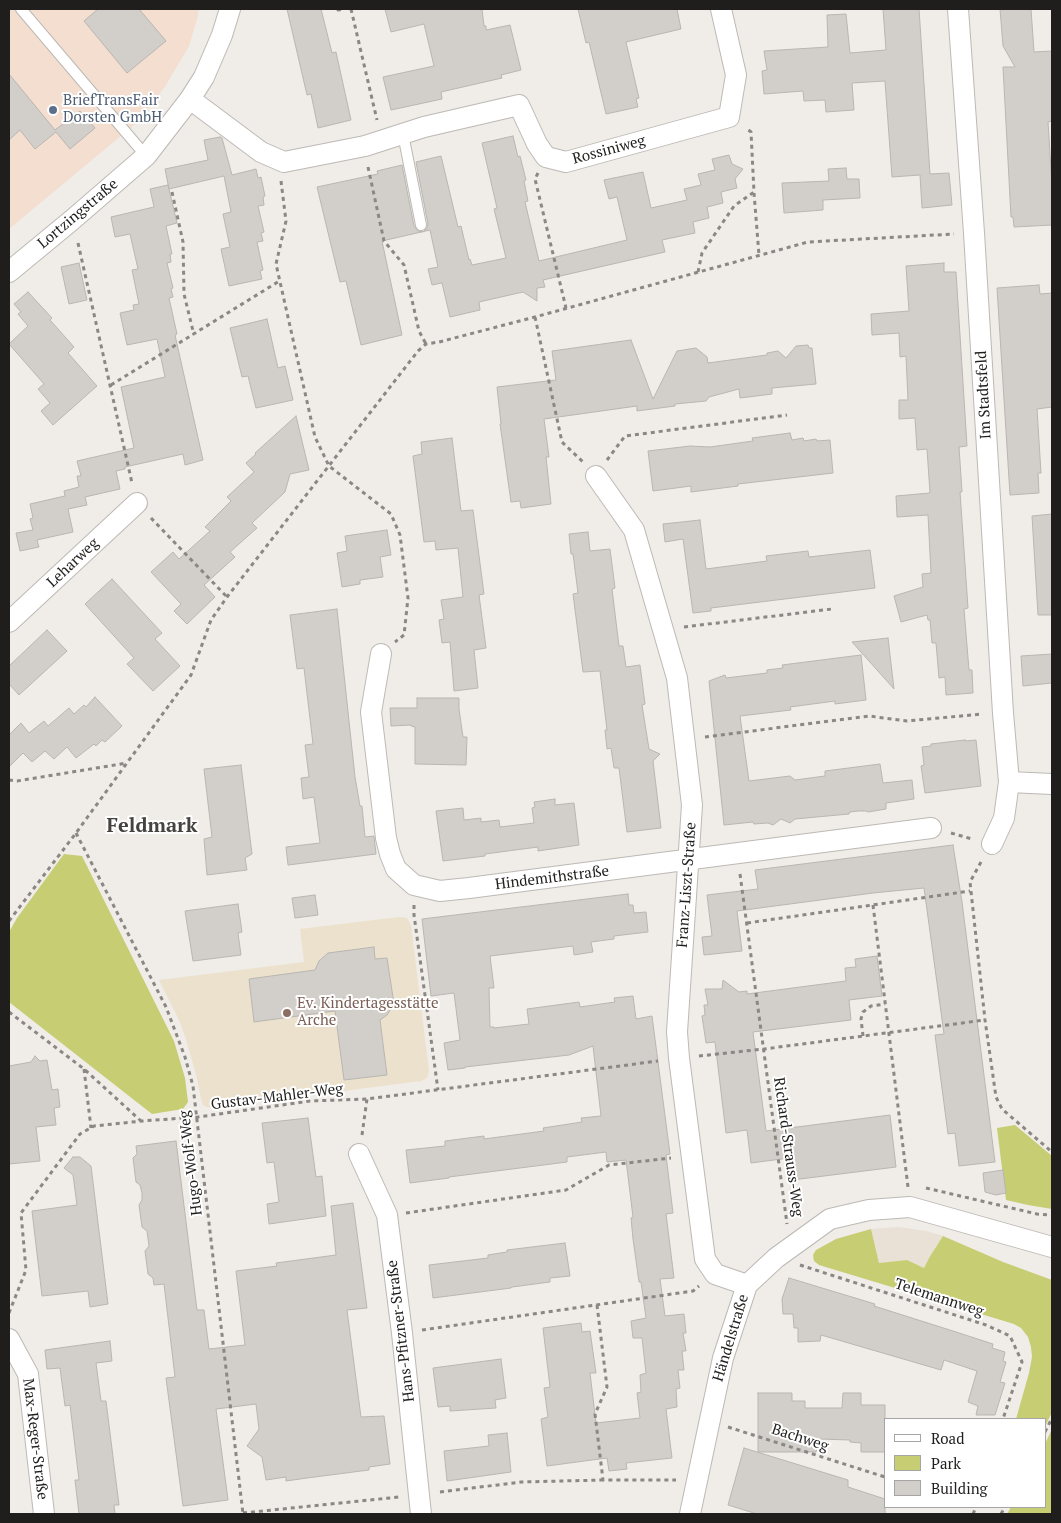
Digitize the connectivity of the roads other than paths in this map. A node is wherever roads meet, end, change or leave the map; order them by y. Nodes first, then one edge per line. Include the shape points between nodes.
1 (22, 9) edge
2 (230, 9) edge
3 (721, 9) edge
4 (958, 9) edge
5 (190, 99) junction
6 (404, 134) junction
7 (146, 156) junction
8 (422, 225) dead end
9 (9, 272) edge
10 (596, 476) road end
11 (137, 503) road end
12 (9, 622) edge
13 (381, 654) road end
14 (1009, 782) junction
15 (1052, 784) edge
16 (931, 828) road end
17 (992, 844) road end
18 (689, 860) junction
19 (359, 1154) road end
20 (1052, 1247) edge
21 (747, 1285) junction
22 (9, 1339) edge
23 (420, 1504) edge
24 (44, 1514) edge
25 (690, 1514) edge

1 - 7 lane
2 - 5 street, Lortzingstraße via 204,77
3 - 6 street, Rossiniweg via 736,75 729,117 566,162 546,157 519,105
4 - 14 street, Im Stadtsfeld
5 - 6 street via 261,152 284,162
5 - 7 street, Lortzingstraße
6 - 8 lane
7 - 9 street, Lortzingstraße
10 - 18 street, Franz-Liszt-Straße via 634,530 677,678 692,805
11 - 12 street, Leharweg
13 - 18 street, Hindemithstraße via 371,712 386,838 396,869 414,885 440,891
14 - 15 street
14 - 17 street, Im Stadtsfeld via 1004,818
16 - 18 street, Hindemithstraße
18 - 21 street, Franz-Liszt-Straße via 677,1032 705,1259 715,1274
19 - 23 street, Hans-Pfitzner-Straße via 387,1215
20 - 21 street, Händelstraße via 910,1208 869,1210 830,1219 783,1252
21 - 25 street, Händelstraße via 723,1358
22 - 24 street, Max-Reger-Straße via 28,1374

